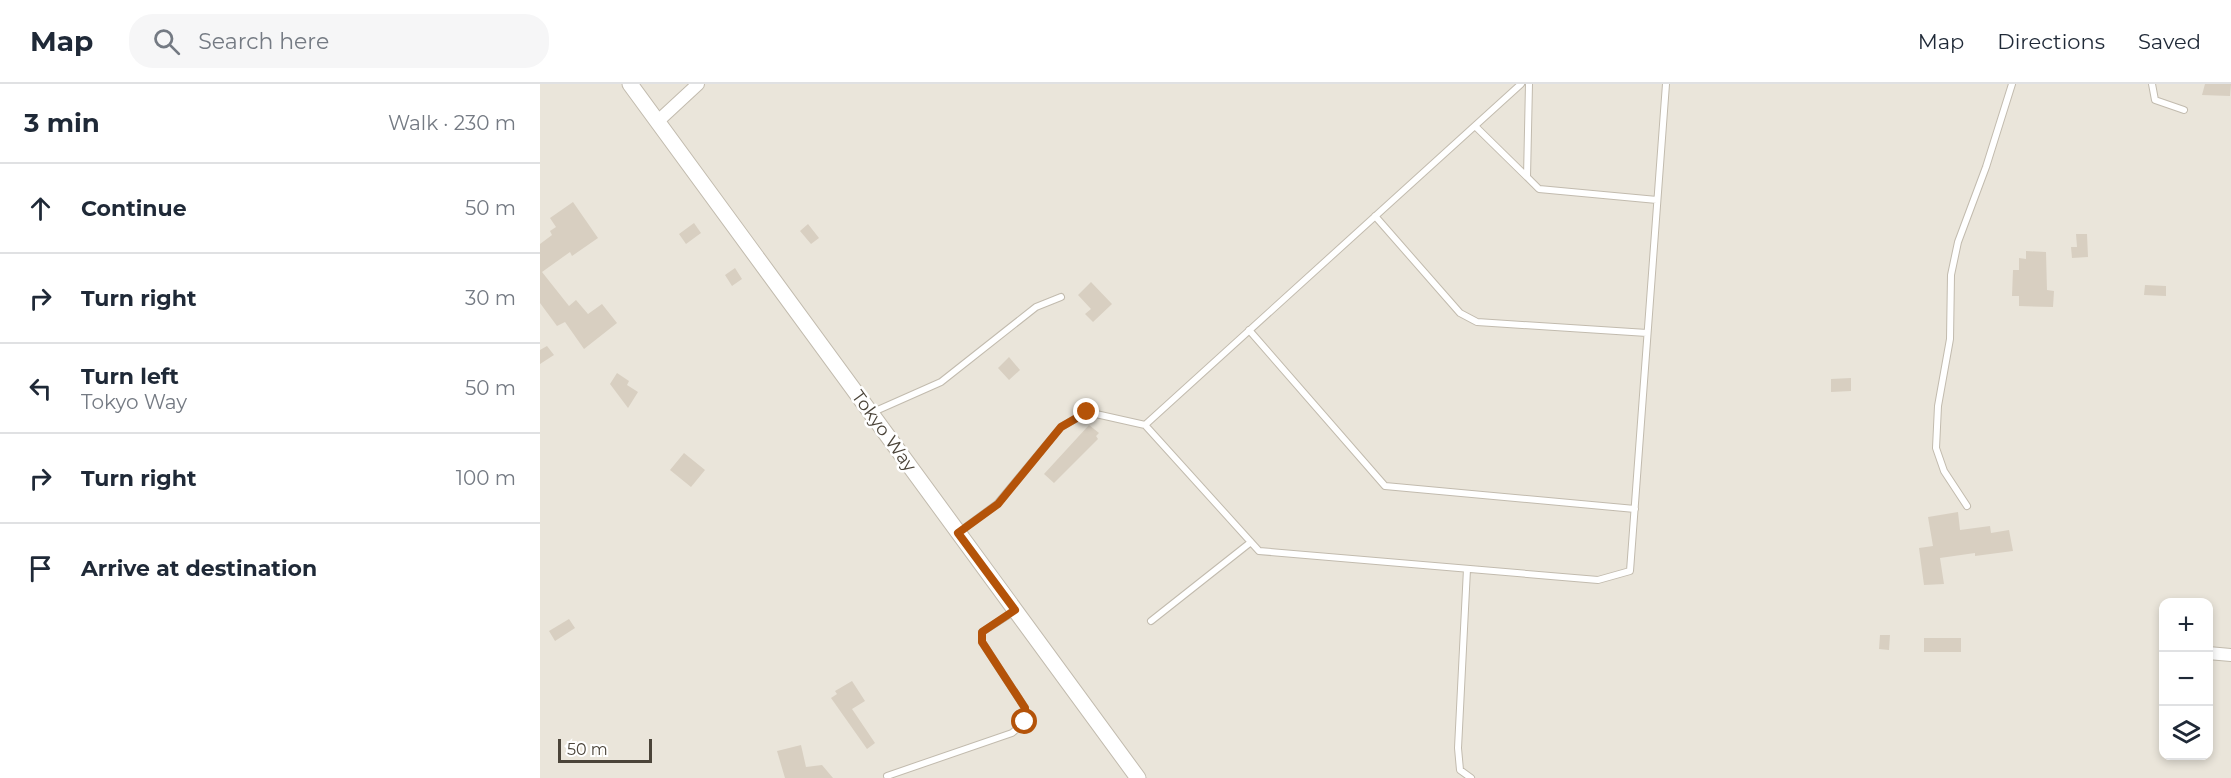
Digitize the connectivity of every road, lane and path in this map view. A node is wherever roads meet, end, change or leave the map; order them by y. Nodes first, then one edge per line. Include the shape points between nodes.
1 (630, 84) edge
2 (698, 84) edge
3 (1521, 84) edge
4 (1529, 84) edge
5 (1666, 84) edge
6 (2012, 84) edge
7 (2152, 84) edge
8 (2184, 110) dead end
9 (657, 122) junction
10 (1474, 126) junction
11 (1527, 177) junction
12 (1657, 200) junction
13 (1375, 216) junction
14 (1061, 297) dead end
15 (1249, 330) junction
16 (1647, 333) junction
17 (871, 414) junction
18 (1144, 424) junction
19 (1966, 506) dead end
20 (1635, 509) junction
21 (958, 533) junction
22 (1251, 542) junction
23 (1467, 569) junction
24 (1015, 610) junction
25 (1151, 621) dead end
26 (2213, 654) edge
27 (2231, 655) edge
28 (887, 776) dead end
29 (1138, 778) edge
30 (1471, 778) edge

1 - 9 street, Tokyo Way
2 - 9 street
3 - 10 lane
4 - 11 lane
5 - 12 lane
6 - 19 lane via 1958,242 1952,275 1950,339 1938,406 1936,448 1944,471
7 - 8 lane via 2155,100
9 - 17 street, Tokyo Way
10 - 11 lane
10 - 13 lane
11 - 12 lane via 1539,189
12 - 16 lane
13 - 15 lane
13 - 16 lane via 1460,313 1477,322
14 - 17 lane via 1036,308 941,382
15 - 18 lane
15 - 20 lane via 1385,486
16 - 20 lane
17 - 21 street, Tokyo Way
18 - 21 lane via 1087,412 1061,427 998,504
18 - 22 lane
20 - 23 lane via 1630,571 1599,580
21 - 24 street, Tokyo Way
22 - 23 lane via 1259,551
22 - 25 lane
23 - 30 lane via 1458,748 1460,770
24 - 28 lane via 982,632 982,642 1025,708 1025,722 1012,733
24 - 29 street, Tokyo Way
26 - 27 street

